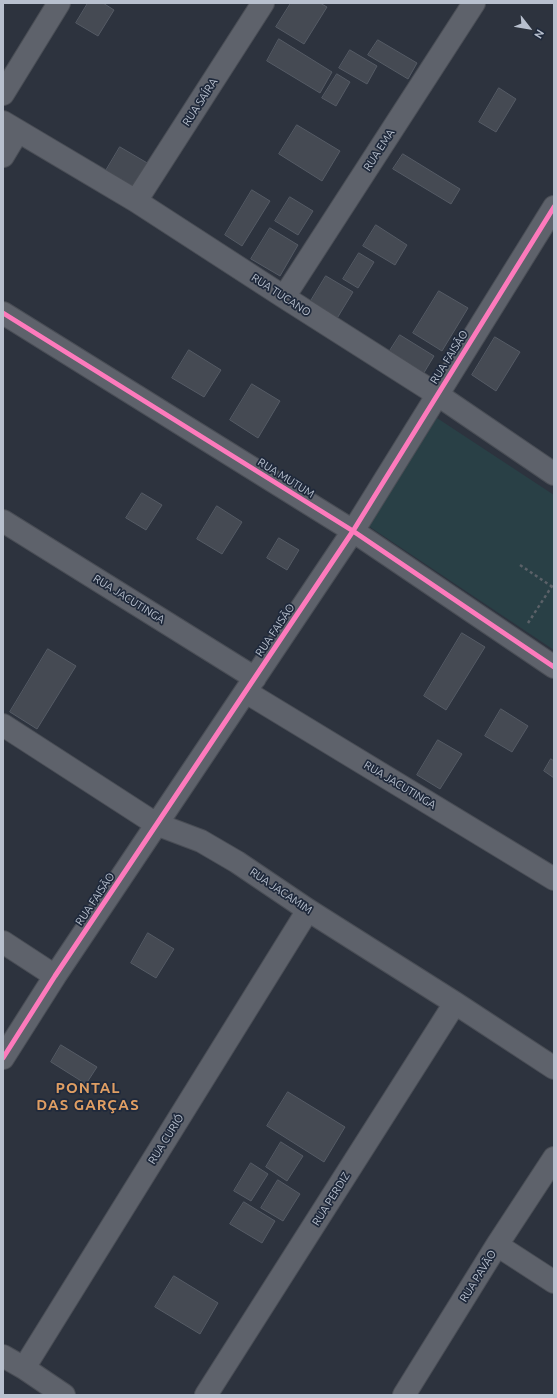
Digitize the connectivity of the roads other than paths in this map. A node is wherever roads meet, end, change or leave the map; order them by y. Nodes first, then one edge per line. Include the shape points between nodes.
1 (59, 3) edge
2 (263, 3) edge
3 (474, 3) edge
4 (3, 94) edge
5 (11, 127) edge
6 (3, 156) edge
7 (136, 201) junction
8 (554, 207) edge
9 (284, 297) junction
10 (3, 313) edge
11 (438, 395) junction
12 (554, 474) edge
13 (3, 521) edge
14 (353, 531) junction
15 (554, 667) edge
16 (250, 685) junction
17 (3, 725) edge
18 (156, 824) junction
19 (554, 879) edge
20 (308, 910) junction
21 (3, 942) edge
22 (55, 976) junction
23 (455, 1003) junction
24 (3, 1058) edge
25 (554, 1068) edge
26 (554, 1158) edge
27 (497, 1245) junction
28 (554, 1282) edge
29 (3, 1356) edge
30 (24, 1368) junction
31 (64, 1395) edge
32 (206, 1395) edge
33 (404, 1395) edge

1 - 4 street
2 - 7 street, RUA SAÍRA
3 - 9 street, RUA EMA
5 - 6 street
5 - 7 street, RUA TUCANO
7 - 9 street, RUA TUCANO
8 - 11 street, RUA FAISÃO
9 - 11 street, RUA TUCANO
10 - 14 street, RUA MUTUM
11 - 12 street, RUA TUCANO
11 - 14 street, RUA FAISÃO
13 - 16 street, RUA JACUTINGA
14 - 15 street, RUA MUTUM
14 - 16 street, RUA FAISÃO
16 - 18 street, RUA FAISÃO
16 - 19 street, RUA JACUTINGA
17 - 18 street, RUA JACAMIM
18 - 20 street, RUA JACAMIM via 201,841
18 - 22 street, RUA FAISÃO
20 - 23 street, RUA JACAMIM
20 - 30 street, RUA CURIÓ
21 - 22 street
22 - 24 street, RUA FAISÃO
23 - 25 street, RUA JACAMIM
23 - 32 street, RUA PERDIZ
26 - 27 street, RUA PAVÃO
27 - 28 street
27 - 33 street, RUA PAVÃO
29 - 30 street
30 - 31 street

